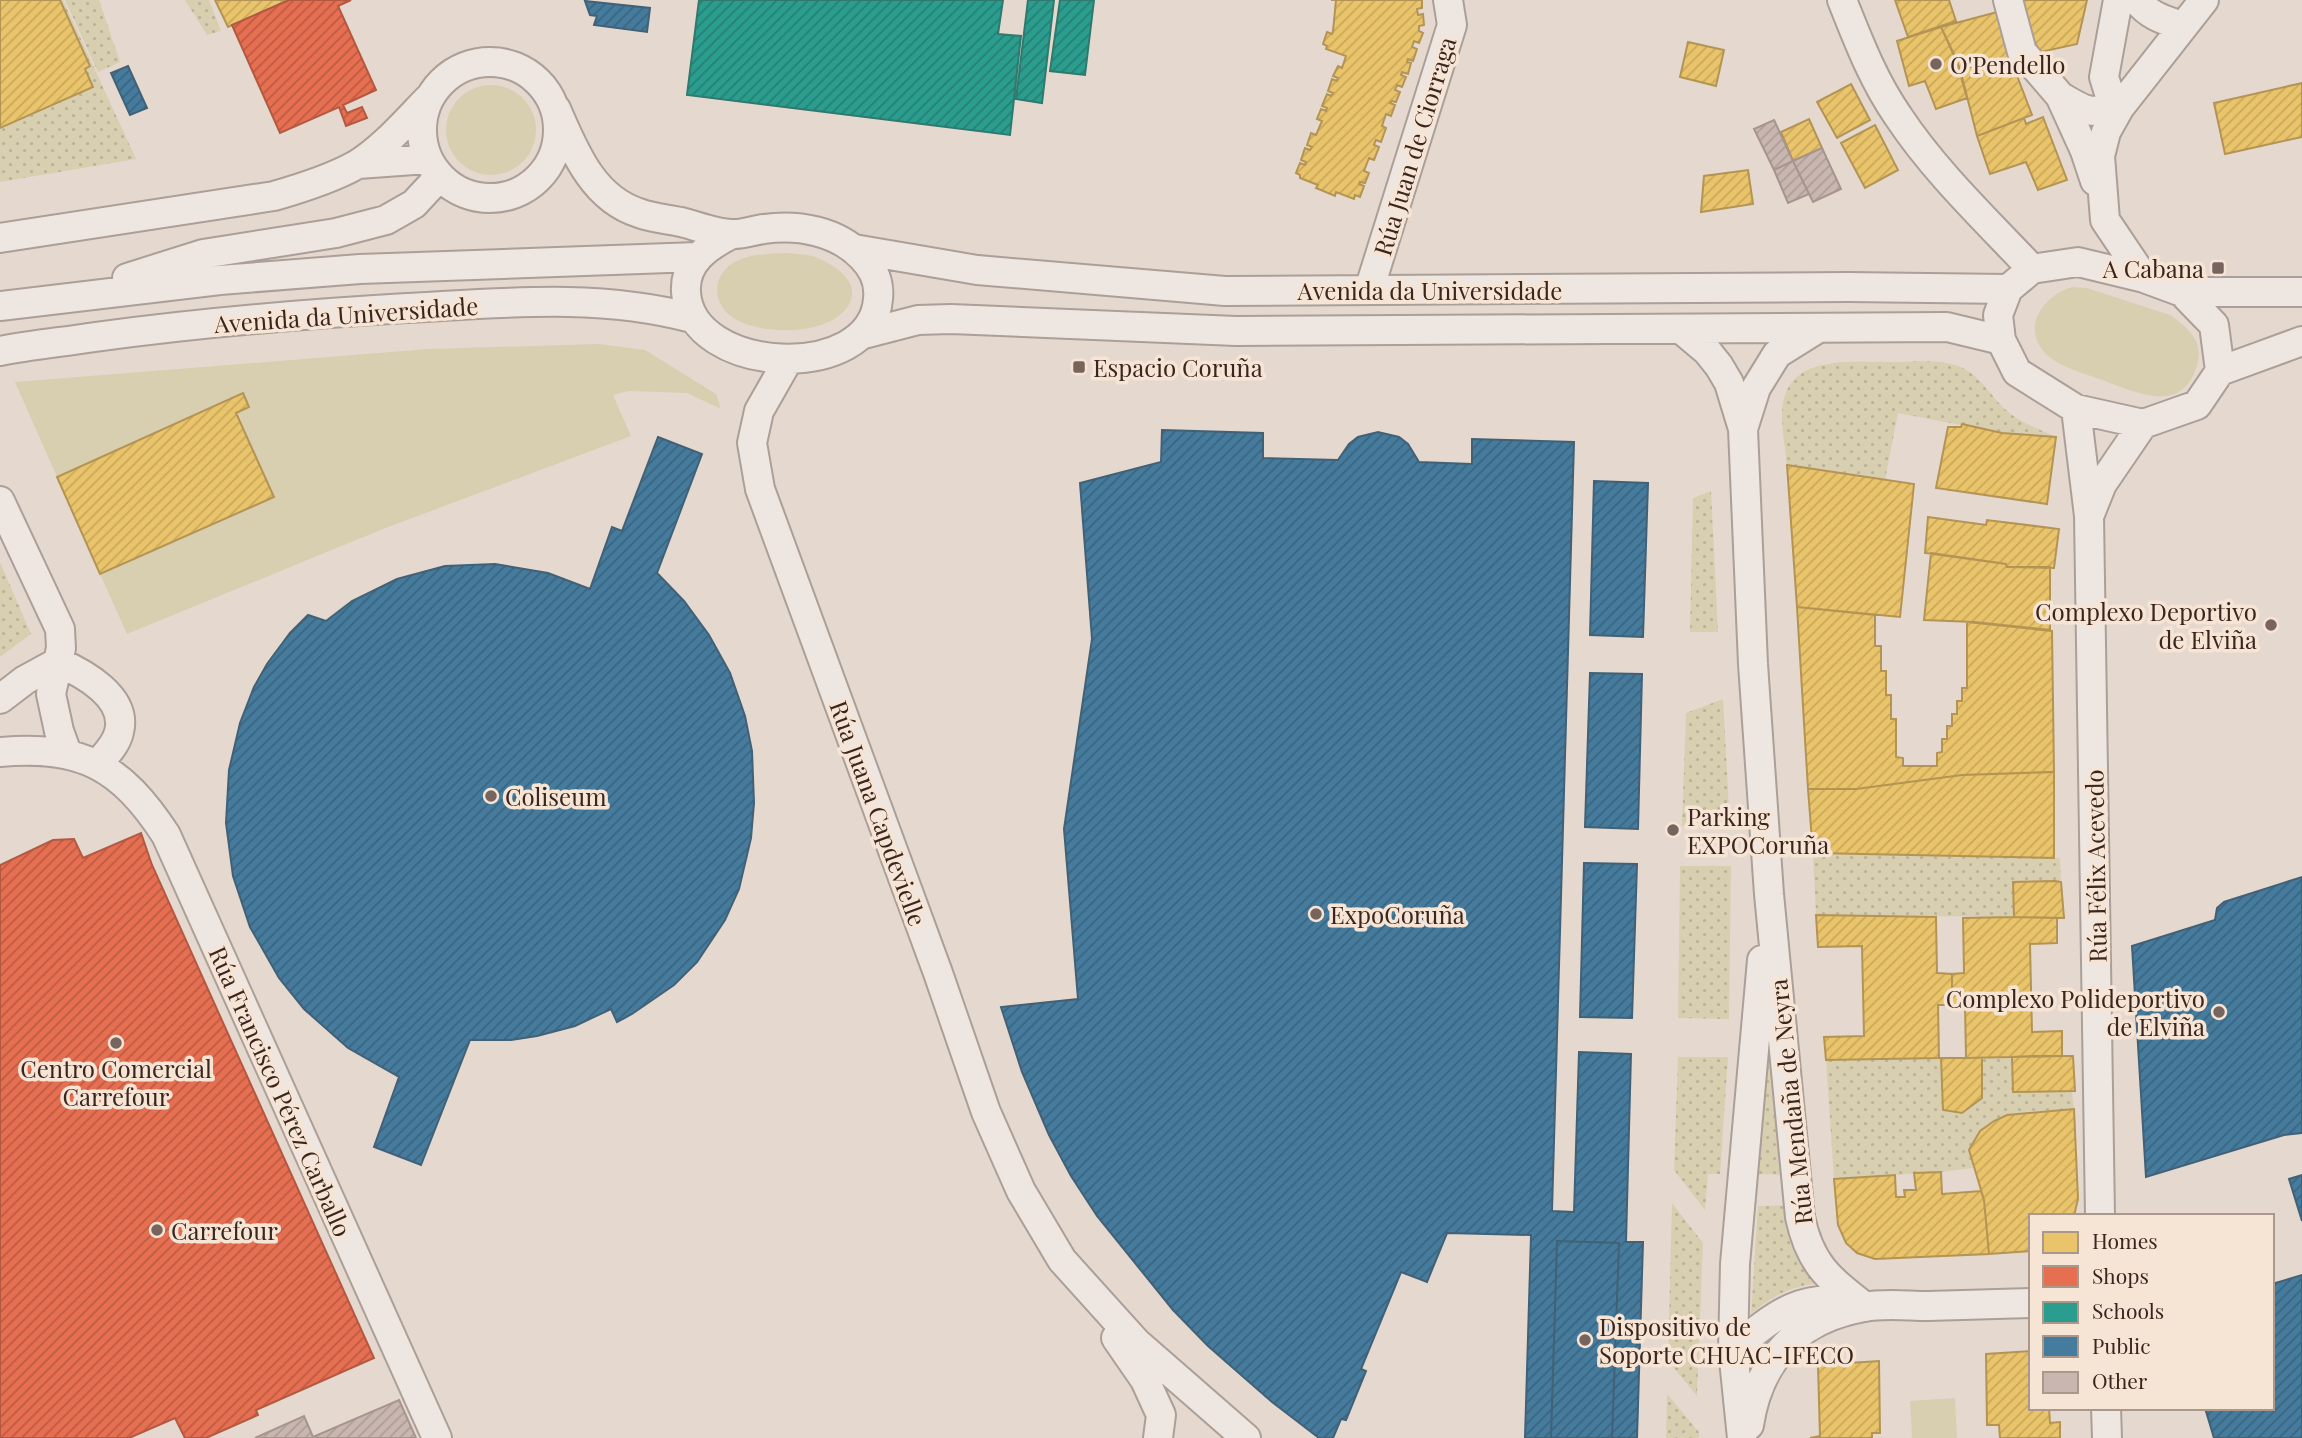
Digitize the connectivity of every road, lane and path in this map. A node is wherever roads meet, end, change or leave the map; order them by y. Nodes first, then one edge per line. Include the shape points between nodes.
1 (1448, 0) edge
2 (1842, 0) edge
3 (2008, 0) edge
4 (2118, 0) edge
5 (2137, 0) edge
6 (2204, 0) edge
7 (2182, 26) junction
8 (2060, 96) junction
9 (430, 97) junction
10 (2120, 107) junction
11 (556, 109) junction
12 (358, 164) junction
13 (434, 167) junction
14 (2104, 212) junction
15 (732, 234) junction
16 (0, 238) edge
17 (854, 249) junction
18 (697, 257) junction
19 (2078, 262) junction
20 (2032, 269) junction
21 (2144, 278) junction
22 (2008, 289) junction
23 (1369, 290) junction
24 (2182, 292) junction
25 (2302, 292) edge
26 (66, 298) junction
27 (0, 306) edge
28 (692, 318) junction
29 (1817, 329) junction
30 (1682, 330) junction
31 (864, 334) junction
32 (2001, 340) junction
33 (2302, 341) edge
34 (4, 350) edge
35 (788, 360) junction
36 (2220, 370) junction
37 (2076, 409) junction
38 (2143, 424) junction
39 (1743, 429) junction
40 (0, 501) edge
41 (2089, 516) junction
42 (58, 662) junction
43 (0, 699) edge
44 (0, 752) edge
45 (67, 753) junction
46 (98, 764) junction
47 (1769, 894) junction
48 (2100, 1214) edge
49 (1062, 1260) junction
50 (2029, 1303) edge
51 (1865, 1307) junction
52 (1733, 1350) junction
53 (2106, 1410) edge
54 (437, 1438) edge
55 (1158, 1438) edge
56 (1246, 1438) edge
57 (1745, 1438) edge
58 (2107, 1438) edge

1 - 23 street, Rúa Juan de Ciorraga via 1452,26
2 - 20 street via 1866,61 1898,117 1960,193
3 - 8 street via 2022,52
4 - 10 street via 2104,77
5 - 7 street via 2156,17
6 - 7 street
7 - 10 street
8 - 10 street via 2085,111
8 - 14 street via 2085,151
9 - 11 street via 444,79 463,67 485,61 508,63 529,73
9 - 12 street
9 - 13 street via 422,138
10 - 14 street via 2106,132 2100,156
11 - 13 street via 559,132 554,155 542,174 524,189 503,197 480,197 458,190
11 - 15 street via 582,166 609,197 638,213
12 - 13 street
12 - 16 street via 274,197
13 - 26 street, Avenida da Universidade via 414,204 386,220 336,233 204,254
14 - 19 street via 2094,244
14 - 21 street
15 - 17 street via 793,228 836,238
15 - 18 street
17 - 23 street, Avenida da Universidade via 977,270 1225,291
17 - 31 street via 872,268 879,289 878,311
18 - 26 street, Avenida da Universidade via 360,269
18 - 28 street via 686,286
19 - 20 street
19 - 21 street
20 - 22 street
21 - 24 street
22 - 23 street, Avenida da Universidade
22 - 32 street via 1998,315
24 - 25 street
24 - 36 street via 2214,325
26 - 27 street, Avenida da Universidade
28 - 34 street, Avenida da Universidade via 631,304 474,304 166,327
28 - 35 street via 718,341 739,351
29 - 30 street, Avenida da Universidade
29 - 32 street, Avenida da Universidade via 1947,327
29 - 39 street, Rúa Mendaña de Neyra via 1777,354 1756,388
30 - 31 street, Avenida da Universidade via 1236,331 951,318 918,320
30 - 39 street, Rúa Mendaña de Neyra via 1719,366
31 - 35 street via 838,351
32 - 37 street via 2017,372
33 - 36 street
35 - 49 street, Rúa Juana Capdevielle via 759,411 752,443 760,489 986,1112 1021,1191
36 - 38 street via 2197,405
37 - 38 street
37 - 41 street, Rúa Félix Acevedo
38 - 41 street, Rúa Félix Acevedo via 2102,484
39 - 47 street, Rúa Mendaña de Neyra
40 - 42 street via 60,629
41 - 48 street, Rúa Félix Acevedo
42 - 43 street
42 - 45 street via 51,694
42 - 46 street via 95,683 113,701 120,717 112,747
44 - 45 street, Rúa Francisco Pérez Carballo
45 - 46 street, Rúa Francisco Pérez Carballo
46 - 54 street, Rúa Francisco Pérez Carballo via 129,786 166,835
47 - 51 street, Rúa Mendaña de Neyra via 1805,1240 1819,1265
47 - 52 street, Rúa Mendaña de Neyra via 1740,1188
49 - 55 street, Rúa Juana Capdevielle via 1145,1380 1161,1415
49 - 56 street, Rúa Juana Capdevielle via 1136,1342
50 - 51 street
51 - 52 street via 1829,1299 1792,1307
51 - 57 street via 1815,1324 1775,1355 1760,1380
52 - 57 street, Rúa Mendaña de Neyra
53 - 58 street

